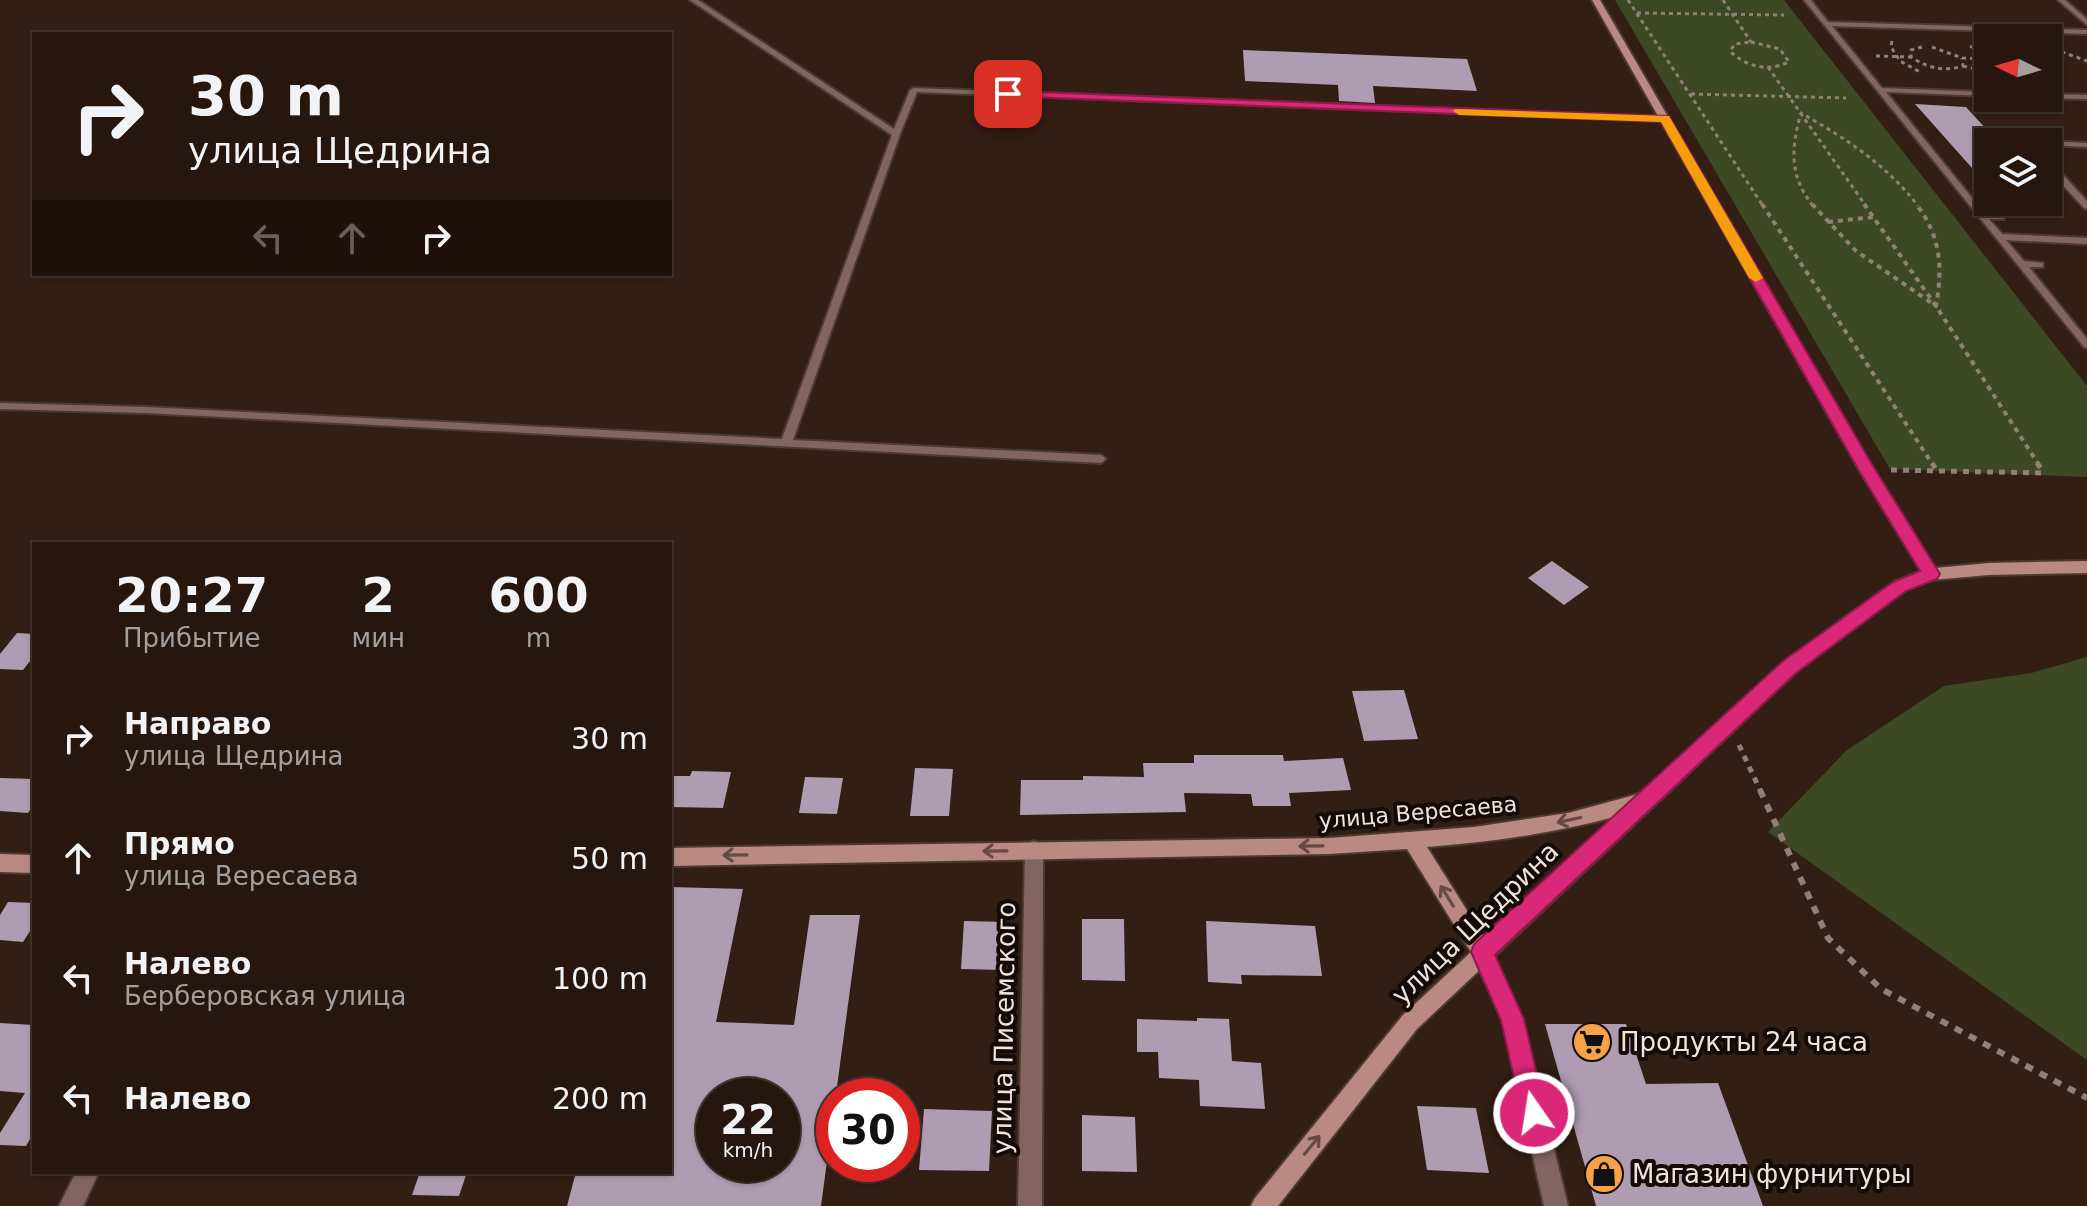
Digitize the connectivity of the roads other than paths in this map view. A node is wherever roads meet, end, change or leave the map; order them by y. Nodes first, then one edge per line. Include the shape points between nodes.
1 (693, 0) edge
2 (1596, 0) edge
3 (1807, 0) edge
4 (2061, 0) edge
5 (2087, 23) edge
6 (1827, 24) junction
7 (2087, 32) edge
8 (1880, 90) junction
9 (1974, 93) edge
10 (2062, 96) edge
11 (2087, 97) edge
12 (1665, 119) junction
13 (896, 134) junction
14 (2062, 144) edge
15 (2087, 145) edge
16 (2062, 179) edge
17 (1974, 206) edge
18 (2087, 206) edge
19 (1982, 216) joint
20 (2001, 217) dead end
21 (1999, 237) junction
22 (2087, 241) edge
23 (2021, 264) junction
24 (2040, 265) dead end
25 (2087, 345) edge
26 (0, 406) edge
27 (786, 443) junction
28 (1101, 459) dead end
29 (2087, 567) edge
30 (1931, 574) junction
31 (1645, 801) junction
32 (1412, 840) junction
33 (1034, 850) junction
34 (672, 857) edge
35 (0, 863) edge
36 (32, 864) edge
37 (1482, 952) junction
38 (87, 1174) edge
39 (71, 1206) edge
40 (1030, 1206) edge
41 (1263, 1206) edge
42 (1556, 1206) edge

1 - 13 lane
2 - 12 main road
3 - 6 lane
4 - 5 lane
6 - 7 lane
6 - 8 lane
8 - 9 lane
8 - 17 lane
10 - 11 lane
12 - 13 lane via 914,90
12 - 30 main road
13 - 27 lane
14 - 15 lane
16 - 18 lane
19 - 20 lane
19 - 21 lane
21 - 22 lane
21 - 23 lane
23 - 24 lane
23 - 25 lane
26 - 27 lane
27 - 28 lane
29 - 30 main road, улица Вересаева
30 - 31 main road, улица Вересаева via 1900,586 1802,658
31 -> 32 main road, улица Вересаева via 1568,821
31 - 37 main road, улица Щедрина
32 -> 33 main road, улица Вересаева
37 -> 32 main road
33 -> 34 main road, улица Вересаева
33 - 40 street, улица Писемского
35 - 36 main road
41 -> 37 main road, улица Щедрина via 1410,1022
37 - 42 street via 1512,1019
38 - 39 street

